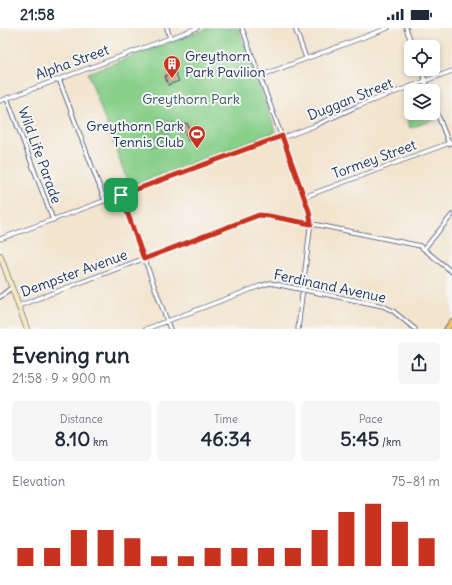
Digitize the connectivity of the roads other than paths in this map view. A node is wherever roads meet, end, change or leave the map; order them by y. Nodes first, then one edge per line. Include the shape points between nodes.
1 (167, 28) edge
2 (197, 28) edge
3 (242, 28) edge
4 (295, 28) edge
5 (388, 28) edge
6 (406, 28) edge
7 (170, 38) junction
8 (410, 40) edge
9 (306, 58) junction
10 (452, 71) edge
11 (260, 76) junction
12 (423, 76) edge
13 (59, 79) junction
14 (425, 81) junction
15 (426, 84) edge
16 (7, 98) junction
17 (0, 100) edge
18 (440, 119) edge
19 (282, 137) junction
20 (450, 143) edge
21 (121, 195) junction
22 (304, 197) junction
23 (105, 201) junction
24 (452, 215) edge
25 (53, 220) junction
26 (311, 224) junction
27 (0, 239) edge
28 (424, 249) junction
29 (0, 255) edge
30 (144, 259) junction
31 (452, 272) edge
32 (12, 287) junction
33 (303, 290) junction
34 (0, 297) edge
35 (18, 306) junction
36 (167, 321) junction
37 (452, 322) edge
38 (27, 329) edge
39 (146, 329) edge
40 (170, 329) edge
41 (298, 329) edge
42 (415, 329) edge
43 (447, 329) edge

1 - 7 street
2 - 7 street, Alpha Street
3 - 11 street
4 - 9 street
5 - 9 street
6 - 8 street
7 - 13 street, Alpha Street
9 - 11 street
10 - 14 street, Duggan Street
11 - 19 street
12 - 14 street
13 - 16 street, Alpha Street
13 - 23 street
14 - 15 street
14 - 19 street, Duggan Street
16 - 17 street, Alpha Street
16 - 25 street, Wild Life Parade
18 - 20 street
19 - 21 street, Duggan Street
19 - 22 street
20 - 22 street, Tormey Street
21 - 23 street, Duggan Street
21 - 30 street
22 - 26 street
23 - 25 street, Duggan Street
24 - 28 street
25 - 27 street, Duggan Street
26 - 28 street, Dempster Avenue via 416,244
26 - 30 street, Dempster Avenue via 259,215
26 - 33 street
28 - 31 street, Dempster Avenue
29 - 32 main road
30 - 35 street, Dempster Avenue
30 - 36 street
32 - 34 street
32 - 35 main road
33 - 36 street, Ferdinand Avenue via 267,284
33 - 41 street
33 - 42 street, Ferdinand Avenue via 383,306
35 - 38 main road
36 - 39 street, Ferdinand Avenue
36 - 40 street
37 - 43 main road

